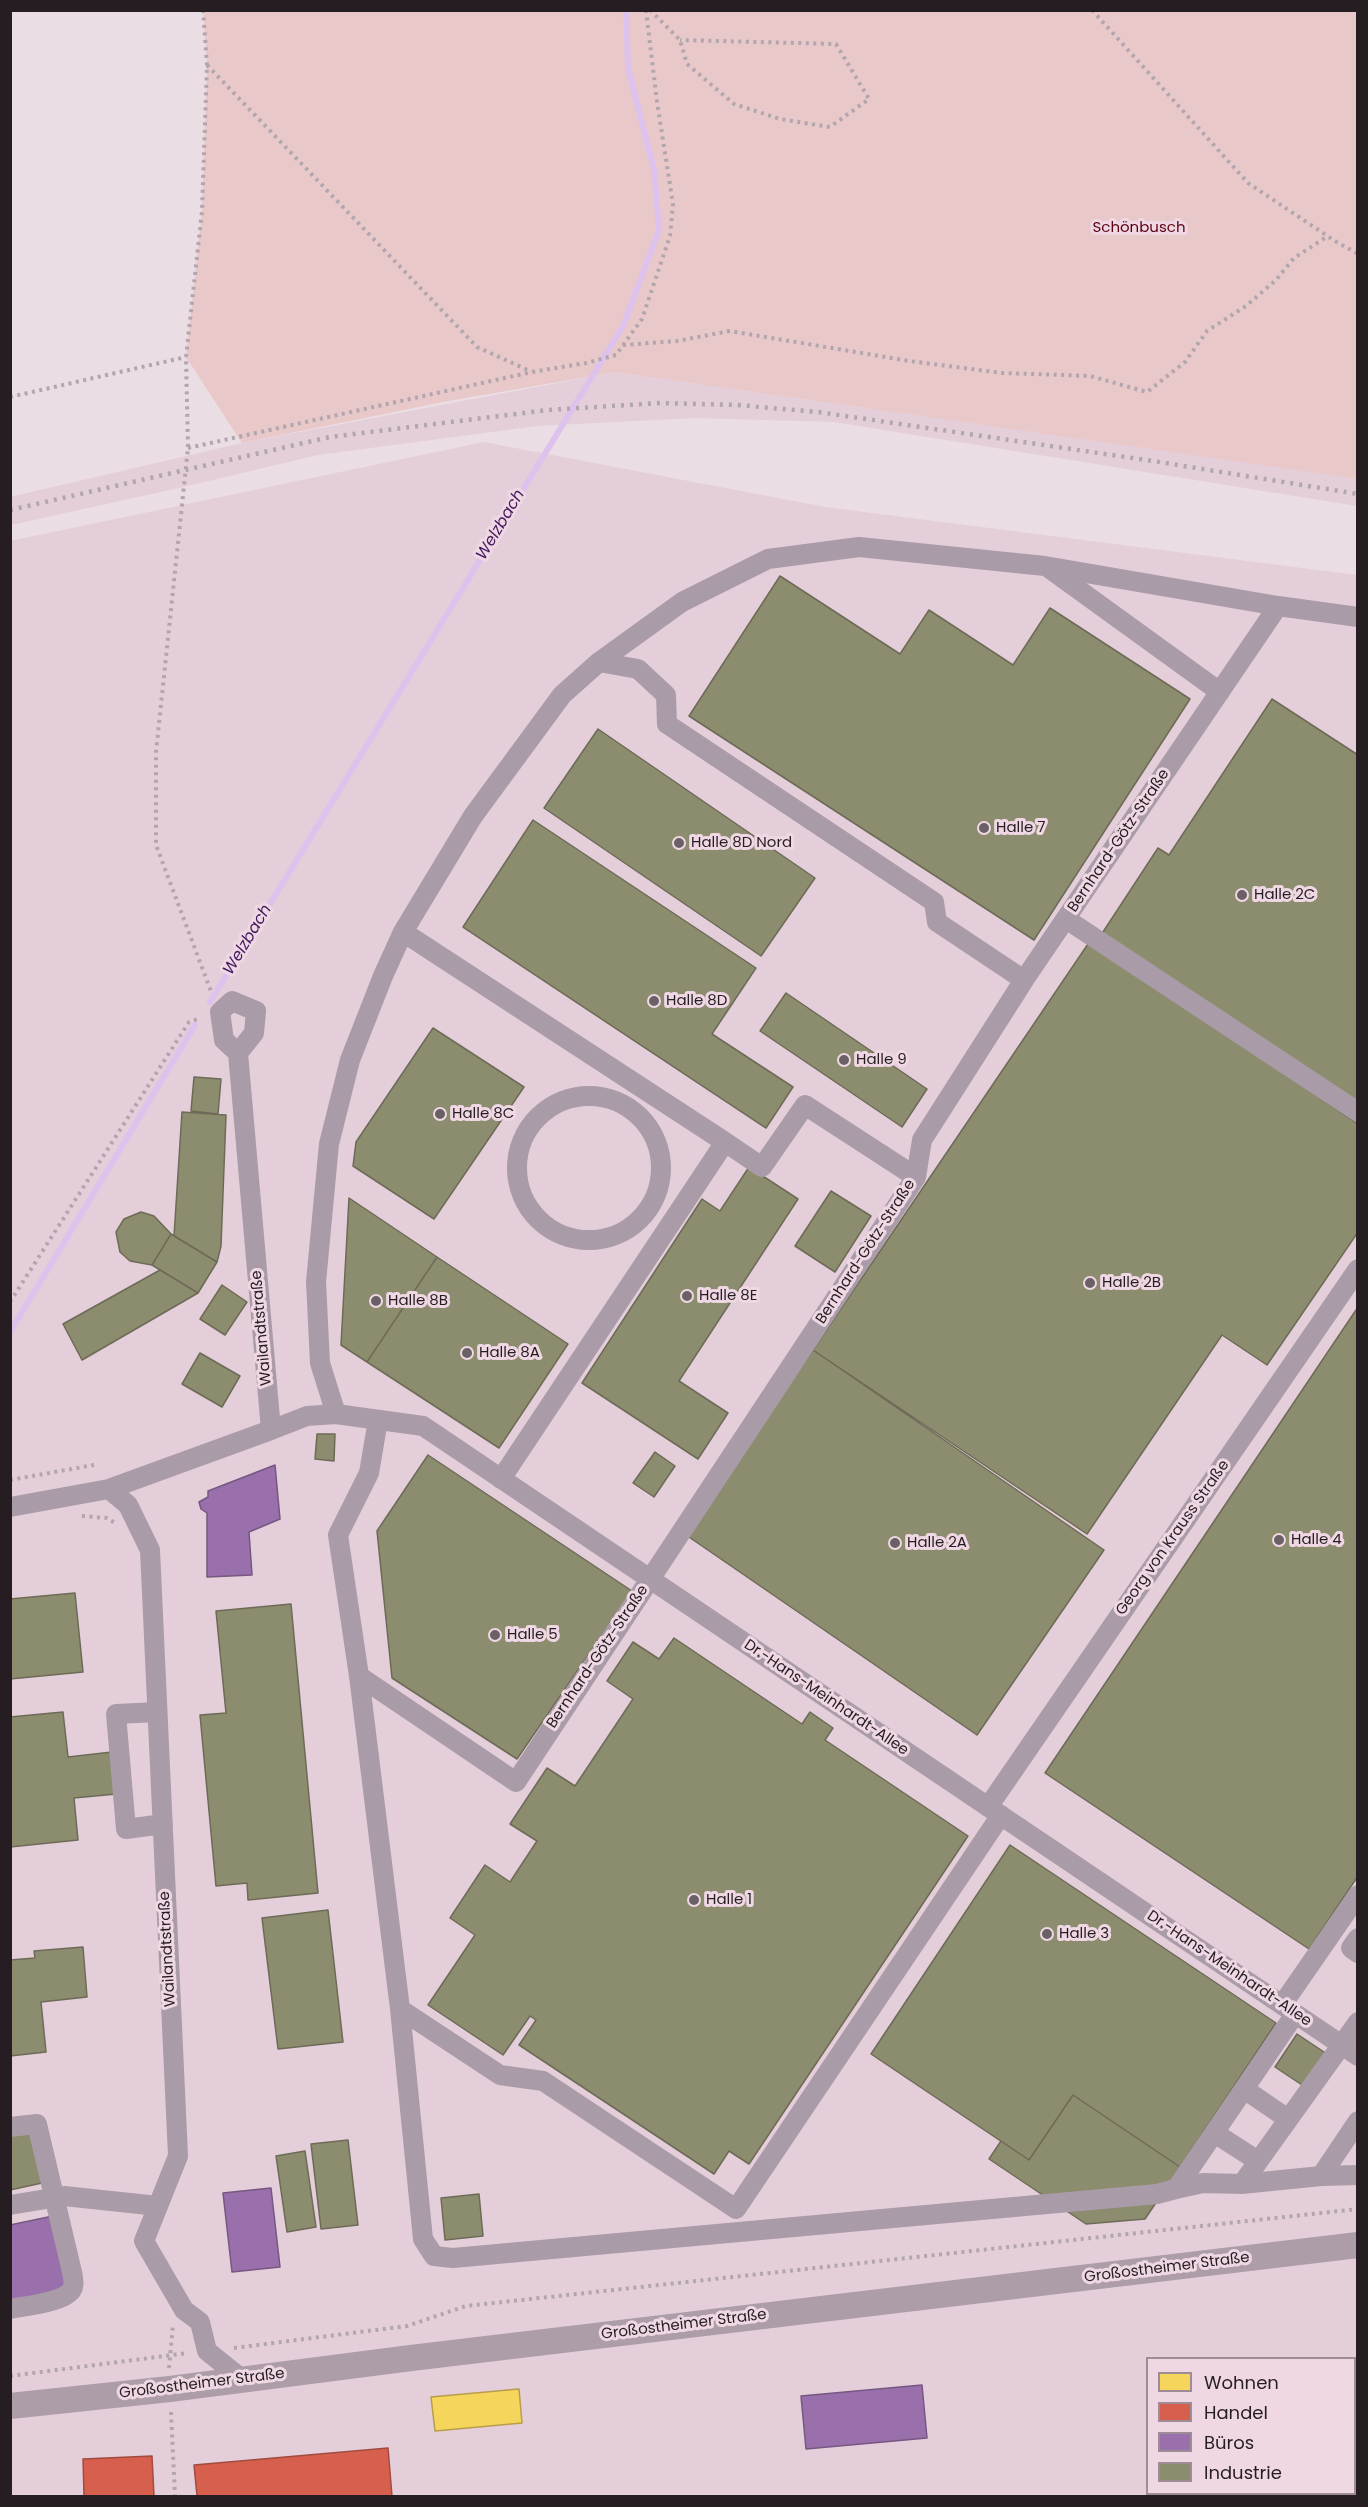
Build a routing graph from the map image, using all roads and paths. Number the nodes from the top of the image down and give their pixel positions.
1 (203, 10) edge
2 (648, 10) edge
3 (1092, 10) edge
4 (680, 40) junction
5 (207, 65) junction
6 (1328, 236) junction
7 (1358, 254) edge
8 (623, 345) junction
9 (186, 357) junction
10 (531, 372) junction
11 (10, 397) edge
12 (188, 448) junction
13 (1045, 566) junction
14 (1278, 606) junction
15 (1358, 617) edge
16 (599, 662) junction
17 (1220, 692) junction
18 (1066, 919) junction
19 (403, 932) junction
20 (204, 978) dead end
21 (1024, 980) junction
22 (220, 1012) junction
23 (238, 1053) junction
24 (627, 1105) joint
25 (1358, 1112) edge
26 (725, 1142) junction
27 (916, 1176) junction
28 (1358, 1269) edge
29 (10, 1302) edge
30 (336, 1414) junction
31 (378, 1420) junction
32 (271, 1430) junction
33 (93, 1465) dead end
34 (501, 1479) junction
35 (10, 1480) edge
36 (109, 1489) junction
37 (10, 1506) edge
38 (80, 1516) dead end
39 (120, 1526) dead end
40 (650, 1579) junction
41 (359, 1676) junction
42 (157, 1712) junction
43 (994, 1811) junction
44 (163, 1824) junction
45 (1358, 1895) edge
46 (1358, 1938) edge
47 (1358, 1953) edge
48 (400, 2008) junction
49 (1289, 2010) junction
50 (1358, 2022) edge
51 (1341, 2045) junction
52 (1358, 2056) edge
53 (1247, 2091) dead end
54 (1288, 2119) junction
55 (1358, 2121) edge
56 (10, 2127) edge
57 (1216, 2134) dead end
58 (1258, 2161) junction
59 (1358, 2175) edge
60 (1321, 2176) junction
61 (1242, 2184) junction
62 (1176, 2189) junction
63 (55, 2197) junction
64 (10, 2205) edge
65 (158, 2206) junction
66 (736, 2209) junction
67 (1358, 2209) edge
68 (724, 2232) junction
69 (1358, 2245) edge
70 (10, 2309) edge
71 (192, 2316) junction
72 (207, 2351) junction
73 (169, 2355) junction
74 (169, 2372) dead end
75 (10, 2376) edge
76 (242, 2379) junction
77 (10, 2406) edge
78 (171, 2406) dead end
79 (175, 2496) edge

1 - 5 path
2 - 4 path
2 - 8 path
3 - 6 path
4 - 4 path
5 - 9 path
5 - 10 path
6 - 7 path
6 - 8 path
8 - 10 path
9 - 11 path
9 - 12 path
10 - 12 path
12 - 20 path
13 - 14 street
13 - 16 street
13 - 17 street
14 - 15 street
14 - 17 street, Bernhard-Götz-Straße
16 - 19 street
16 - 21 street
17 - 18 street, Bernhard-Götz-Straße
18 - 21 street, Bernhard-Götz-Straße
18 - 25 street
19 - 26 street
19 - 30 street
21 - 27 street, Bernhard-Götz-Straße
22 - 23 street, Wailandtstraße
22 - 23 street
22 - 29 path
23 - 32 street, Wailandtstraße
24 - 24 street
26 - 27 street
26 - 34 street
27 - 40 street, Bernhard-Götz-Straße
28 - 43 street, Georg von Krauss Straße
30 - 31 street, Dr.-Hans-Meinhardt-Allee
30 - 32 street, Dr.-Hans-Meinhardt-Allee
31 - 34 street, Dr.-Hans-Meinhardt-Allee
31 - 41 street
32 - 36 street
33 - 35 path
34 - 40 street, Dr.-Hans-Meinhardt-Allee
36 - 37 street
36 - 42 street, Wailandtstraße
38 - 39 path
40 - 41 street, Bernhard-Götz-Straße
40 - 43 street, Dr.-Hans-Meinhardt-Allee
41 - 48 street
42 - 44 street, Wailandtstraße
42 - 44 street
43 - 49 street, Dr.-Hans-Meinhardt-Allee
43 - 66 street, Georg von Krauss Straße
44 - 65 street, Wailandtstraße
45 - 49 street
46 - 47 street
48 - 66 street
48 - 68 street
49 - 51 street, Dr.-Hans-Meinhardt-Allee
49 - 62 street
50 - 51 street
51 - 52 street, Dr.-Hans-Meinhardt-Allee
51 - 54 street
53 - 54 street
54 - 58 street
55 - 60 street
56 - 63 street
57 - 58 street
58 - 61 street
59 - 60 street
60 - 61 street
61 - 62 street
62 - 68 street
63 - 64 street
63 - 65 street
63 - 70 street
65 - 71 street, Wailandtstraße
66 - 68 street, Georg von Krauss Straße
67 - 72 path
69 - 76 main road, Großostheimer Straße
71 - 72 street, Wailandtstraße
71 - 73 path
72 - 73 path
72 - 76 street
73 - 74 path
73 - 75 path
76 - 77 main road, Großostheimer Straße
78 - 79 path

